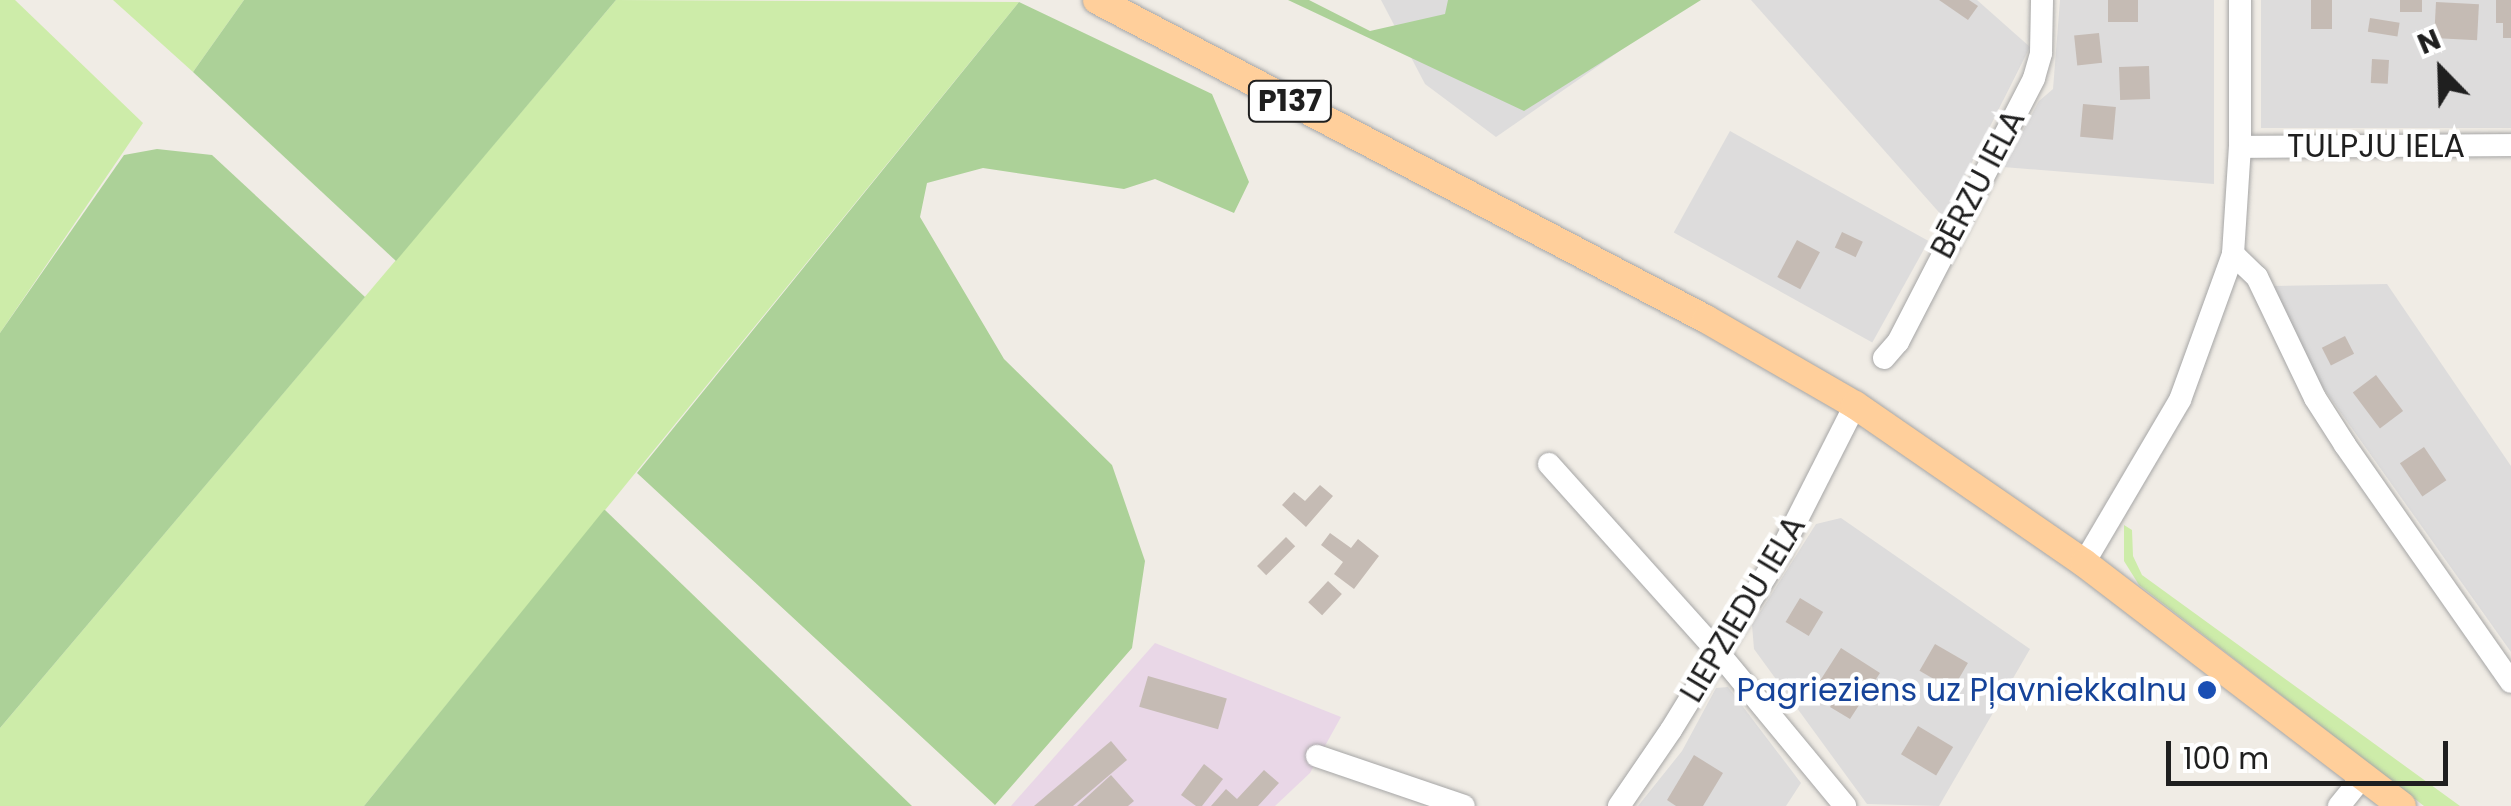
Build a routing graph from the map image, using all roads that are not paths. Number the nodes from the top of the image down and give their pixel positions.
1 (1097, 0) edge
2 (2042, 0) edge
3 (2240, 0) edge
4 (2511, 145) edge
5 (2240, 146) junction
6 (2233, 254) junction
7 (1884, 358) dead end
8 (1855, 406) junction
9 (1549, 464) dead end
10 (2084, 563) junction
11 (1717, 651) junction
12 (2511, 682) edge
13 (1318, 756) dead end
14 (2363, 776) junction
15 (1464, 806) edge
16 (1619, 806) edge
17 (1845, 806) edge
18 (2339, 806) edge
19 (2402, 806) edge

1 - 8 main road, P137
2 - 7 street, BĒRZU IELA
3 - 5 street
4 - 5 street, TULPJU IELA
5 - 6 street
6 - 10 street
6 - 12 street
8 - 10 main road, P137
8 - 11 street, LIEPZIEDU IELA
9 - 11 street
10 - 14 main road, P137
11 - 16 street, LIEPZIEDU IELA
11 - 17 street
13 - 15 street
14 - 18 street
14 - 19 main road, P137

